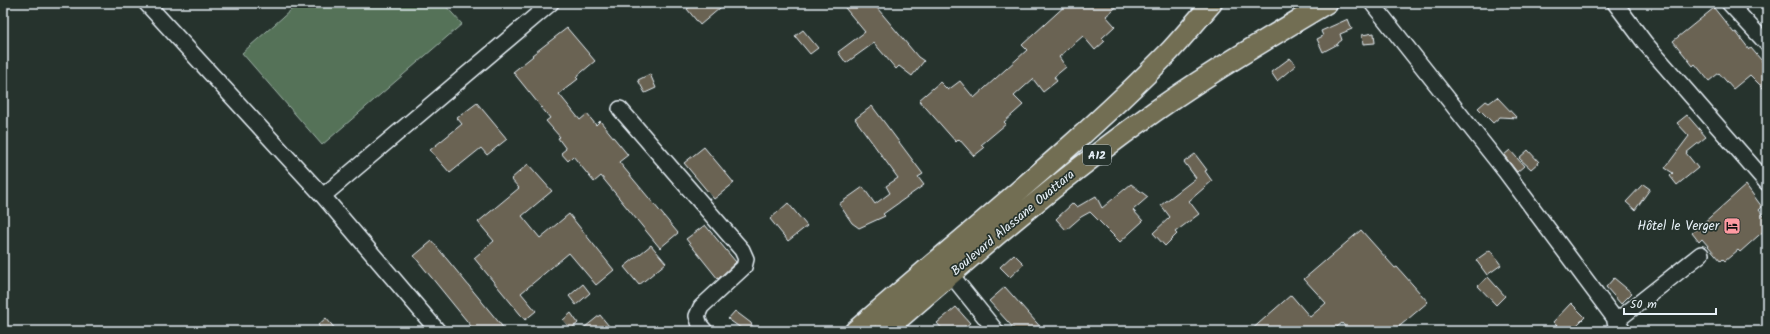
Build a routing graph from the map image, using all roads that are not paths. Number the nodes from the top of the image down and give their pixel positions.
1 (146, 3) edge
2 (551, 3) edge
3 (1212, 3) edge
4 (1327, 3) edge
5 (1372, 3) edge
6 (1615, 3) edge
7 (1729, 3) edge
8 (1767, 44) edge
9 (620, 109) dead end
10 (1767, 183) edge
11 (323, 196) junction
12 (1701, 254) dead end
13 (937, 259) junction
14 (951, 274) junction
15 (1620, 326) edge
16 (438, 331) edge
17 (705, 331) edge
18 (855, 331) edge
19 (885, 331) edge
20 (996, 331) edge

1 - 11 street
2 - 11 street
3 - 13 main road, Boulevard Alassane Ouattara / A12
4 - 14 main road, Boulevard Alassane Ouattara / A12
5 - 15 street
6 - 10 street
7 - 8 street
9 - 17 street
11 - 16 street
12 - 15 street
13 - 14 street
13 - 18 main road, Boulevard Alassane Ouattara / A12
14 - 19 main road, Boulevard Alassane Ouattara / A12
14 - 20 street

